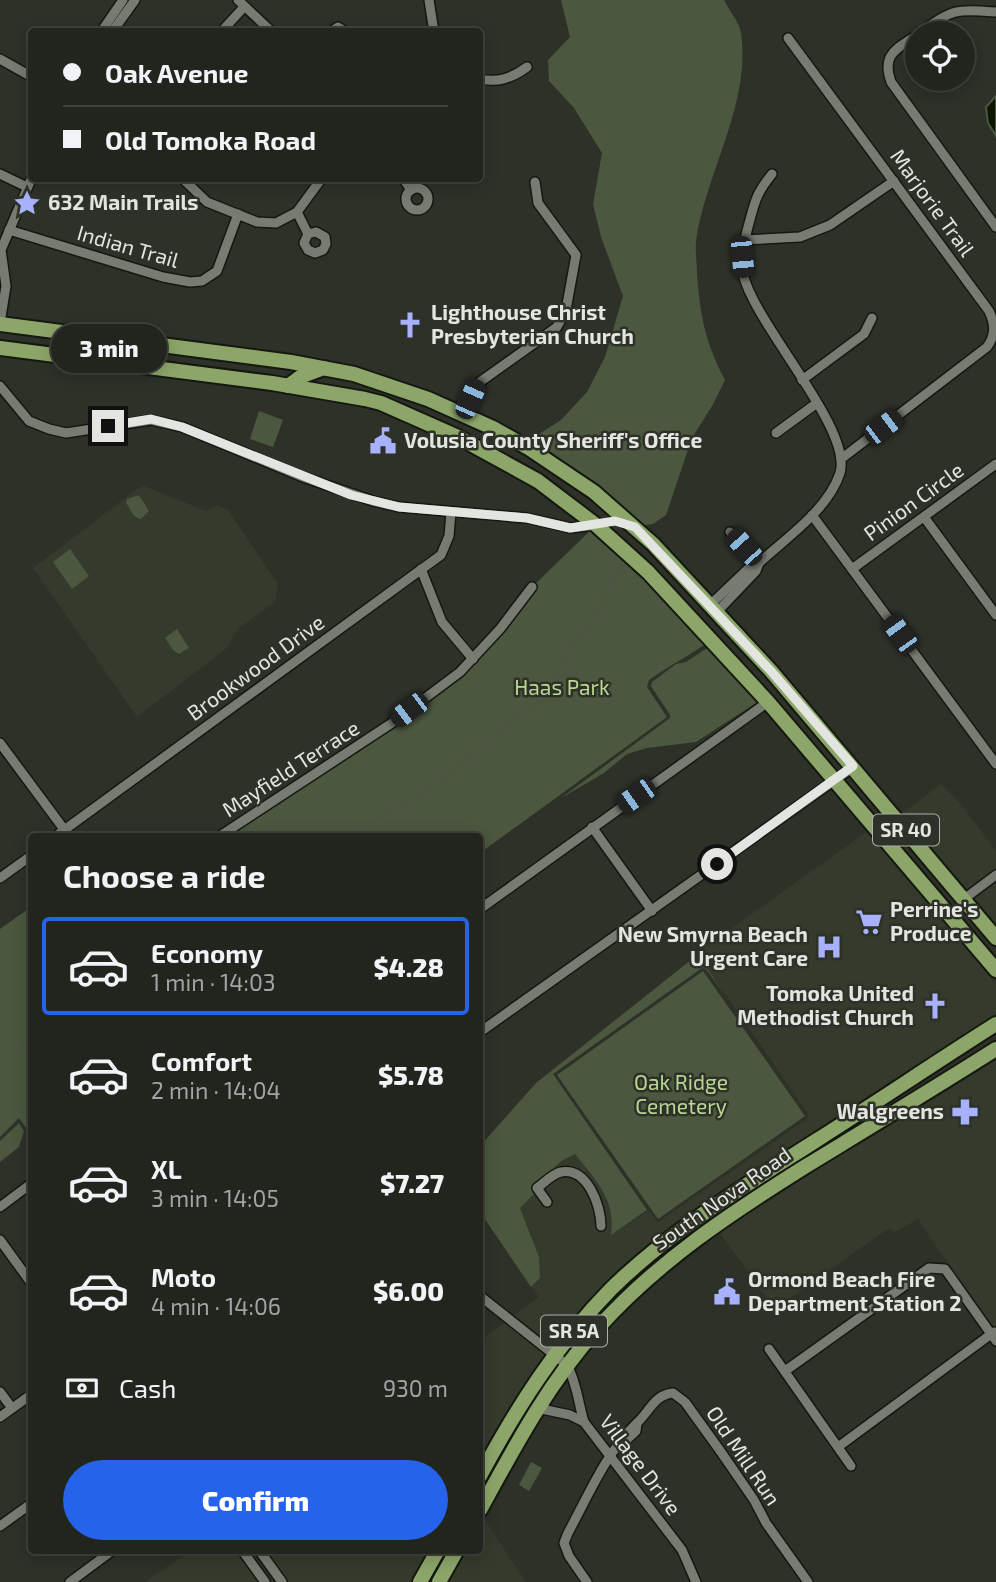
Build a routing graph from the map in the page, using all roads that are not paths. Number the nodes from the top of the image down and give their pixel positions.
1 (108, 0) edge
2 (135, 0) edge
3 (429, 0) edge
4 (241, 3) edge
5 (121, 7) edge
6 (996, 12) edge
7 (937, 21) edge
8 (104, 28) edge
9 (113, 28) edge
10 (225, 28) edge
11 (268, 28) edge
12 (433, 28) edge
13 (788, 38) dead end
14 (905, 44) edge
15 (0, 59) edge
16 (527, 67) dead end
17 (28, 75) edge
18 (483, 79) edge
19 (0, 174) edge
20 (772, 174) dead end
21 (894, 181) junction
22 (30, 182) edge
23 (187, 182) edge
24 (319, 182) edge
25 (406, 182) edge
26 (535, 182) dead end
27 (27, 187) junction
28 (411, 190) dead end
29 (297, 212) junction
30 (238, 214) junction
31 (996, 227) edge
32 (9, 230) junction
33 (308, 234) dead end
34 (745, 240) junction
35 (1, 264) edge
36 (872, 318) dead end
37 (0, 323) edge
38 (0, 348) edge
39 (291, 362) junction
40 (325, 368) junction
41 (802, 380) junction
42 (251, 381) junction
43 (288, 386) junction
44 (0, 389) edge
45 (381, 403) junction
46 (817, 403) junction
47 (463, 415) junction
48 (495, 429) junction
49 (776, 433) dead end
50 (458, 437) junction
51 (841, 459) junction
52 (996, 465) edge
53 (450, 512) junction
54 (812, 515) junction
55 (924, 517) junction
56 (596, 524) junction
57 (635, 527) junction
58 (730, 532) dead end
59 (759, 563) junction
60 (421, 569) junction
61 (852, 569) junction
62 (533, 587) dead end
63 (673, 600) junction
64 (713, 610) junction
65 (996, 615) edge
66 (473, 659) junction
67 (768, 702) junction
68 (805, 710) junction
69 (0, 743) edge
70 (996, 764) edge
71 (853, 766) junction
72 (834, 780) junction
73 (592, 827) junction
74 (62, 833) edge
75 (64, 833) edge
76 (225, 833) edge
77 (28, 858) edge
78 (996, 875) edge
79 (0, 878) edge
80 (964, 899) junction
81 (483, 907) edge
82 (652, 911) junction
83 (996, 938) edge
84 (996, 970) edge
85 (996, 1024) edge
86 (483, 1030) edge
87 (996, 1049) edge
88 (872, 1105) junction
89 (852, 1137) junction
90 (28, 1186) edge
91 (547, 1202) dead end
92 (0, 1207) edge
93 (701, 1214) junction
94 (601, 1226) dead end
95 (710, 1228) junction
96 (0, 1240) edge
97 (28, 1278) edge
98 (483, 1298) edge
99 (994, 1335) edge
100 (769, 1349) dead end
101 (555, 1356) junction
102 (567, 1366) junction
103 (785, 1371) junction
104 (0, 1392) edge
105 (28, 1397) edge
106 (12, 1408) junction
107 (537, 1408) junction
108 (0, 1417) edge
109 (584, 1422) junction
110 (838, 1447) junction
111 (613, 1453) junction
112 (851, 1466) dead end
113 (483, 1471) edge
114 (483, 1505) edge
115 (28, 1506) edge
116 (0, 1526) edge
117 (108, 1554) edge
118 (245, 1554) edge
119 (260, 1554) edge
120 (434, 1554) edge
121 (435, 1554) edge
122 (455, 1554) edge
123 (70, 1582) edge
124 (265, 1582) edge
125 (282, 1582) edge
126 (420, 1582) edge
127 (438, 1582) edge
128 (587, 1582) edge
129 (696, 1582) edge
130 (808, 1582) edge

1 - 5 street
2 - 5 street
3 - 12 street
4 - 10 street
4 - 11 street
5 - 8 street
5 - 9 street
6 - 7 street
13 - 21 street, Marjorie Trail
14 - 31 street
15 - 17 street
16 - 18 street
19 - 27 street
20 - 34 street
21 - 34 street
21 - 51 street, Marjorie Trail
22 - 27 street
23 - 30 street
24 - 29 street
25 - 28 street
26 - 47 street
27 - 32 street
29 - 30 street
29 - 33 street
30 - 32 street, Indian Trail
32 - 35 street
34 - 41 street
35 - 37 street
36 - 41 street
37 - 39 main road, SR 40
38 - 42 main road, SR 40
39 - 40 main road, SR 40
39 - 42 main road
40 - 43 main road
40 - 47 main road, SR 40
41 - 46 street
42 - 43 main road, SR 40
43 - 45 main road, SR 40
44 - 53 street
45 - 47 main road
45 - 50 main road, SR 40
46 - 49 street
46 - 51 street
47 - 48 main road, SR 40
48 - 50 main road
48 - 57 main road, SR 40
50 - 56 main road, SR 40
51 - 54 street
52 - 55 street, Pinion Circle
53 - 56 street
53 - 60 street, Brookwood Drive
54 - 59 street
54 - 61 street
55 - 61 street, Pinion Circle
55 - 65 street
56 - 57 main road
56 - 63 main road, SR 40
57 - 64 main road, SR 40
58 - 59 street
59 - 64 street
60 - 66 street
60 - 75 street, Brookwood Drive
61 - 70 street
62 - 66 street, Mayfield Terrace
63 - 64 main road
63 - 67 main road, SR 40
64 - 68 main road, SR 40
66 - 76 street, Mayfield Terrace
67 - 68 main road
67 - 72 main road, SR 40
67 - 73 street
68 - 71 main road, SR 40
69 - 74 street
71 - 72 street
71 - 80 main road, SR 40
72 - 82 street
72 - 84 main road, SR 40
73 - 81 street
73 - 82 street
77 - 79 street
78 - 80 street
80 - 83 main road, SR 40
82 - 86 street
85 - 88 main road, South Nova Road / SR 5A
87 - 89 main road, South Nova Road / SR 5A
88 - 89 main road
88 - 93 main road, South Nova Road / SR 5A
89 - 95 main road, South Nova Road / SR 5A
90 - 92 street
91 - 94 street
93 - 95 street
93 - 101 main road, South Nova Road / SR 5A
95 - 102 main road, South Nova Road / SR 5A
96 - 97 street
98 - 101 street
99 - 103 street
99 - 110 street
100 - 103 street
101 - 102 street
101 - 113 main road, South Nova Road / SR 5A
102 - 107 main road, South Nova Road / SR 5A
102 - 109 street, Village Drive
103 - 110 street
104 - 106 street
105 - 106 street
106 - 108 street
107 - 109 street
107 - 114 main road, South Nova Road / SR 5A
109 - 111 street, Village Drive
110 - 112 street
111 - 128 street, Old Mill Run
111 - 129 street, Village Drive
111 - 130 street, Old Mill Run
115 - 116 street
117 - 123 street
118 - 124 street
119 - 125 street
120 - 126 main road
121 - 127 main road
122 - 127 main road

